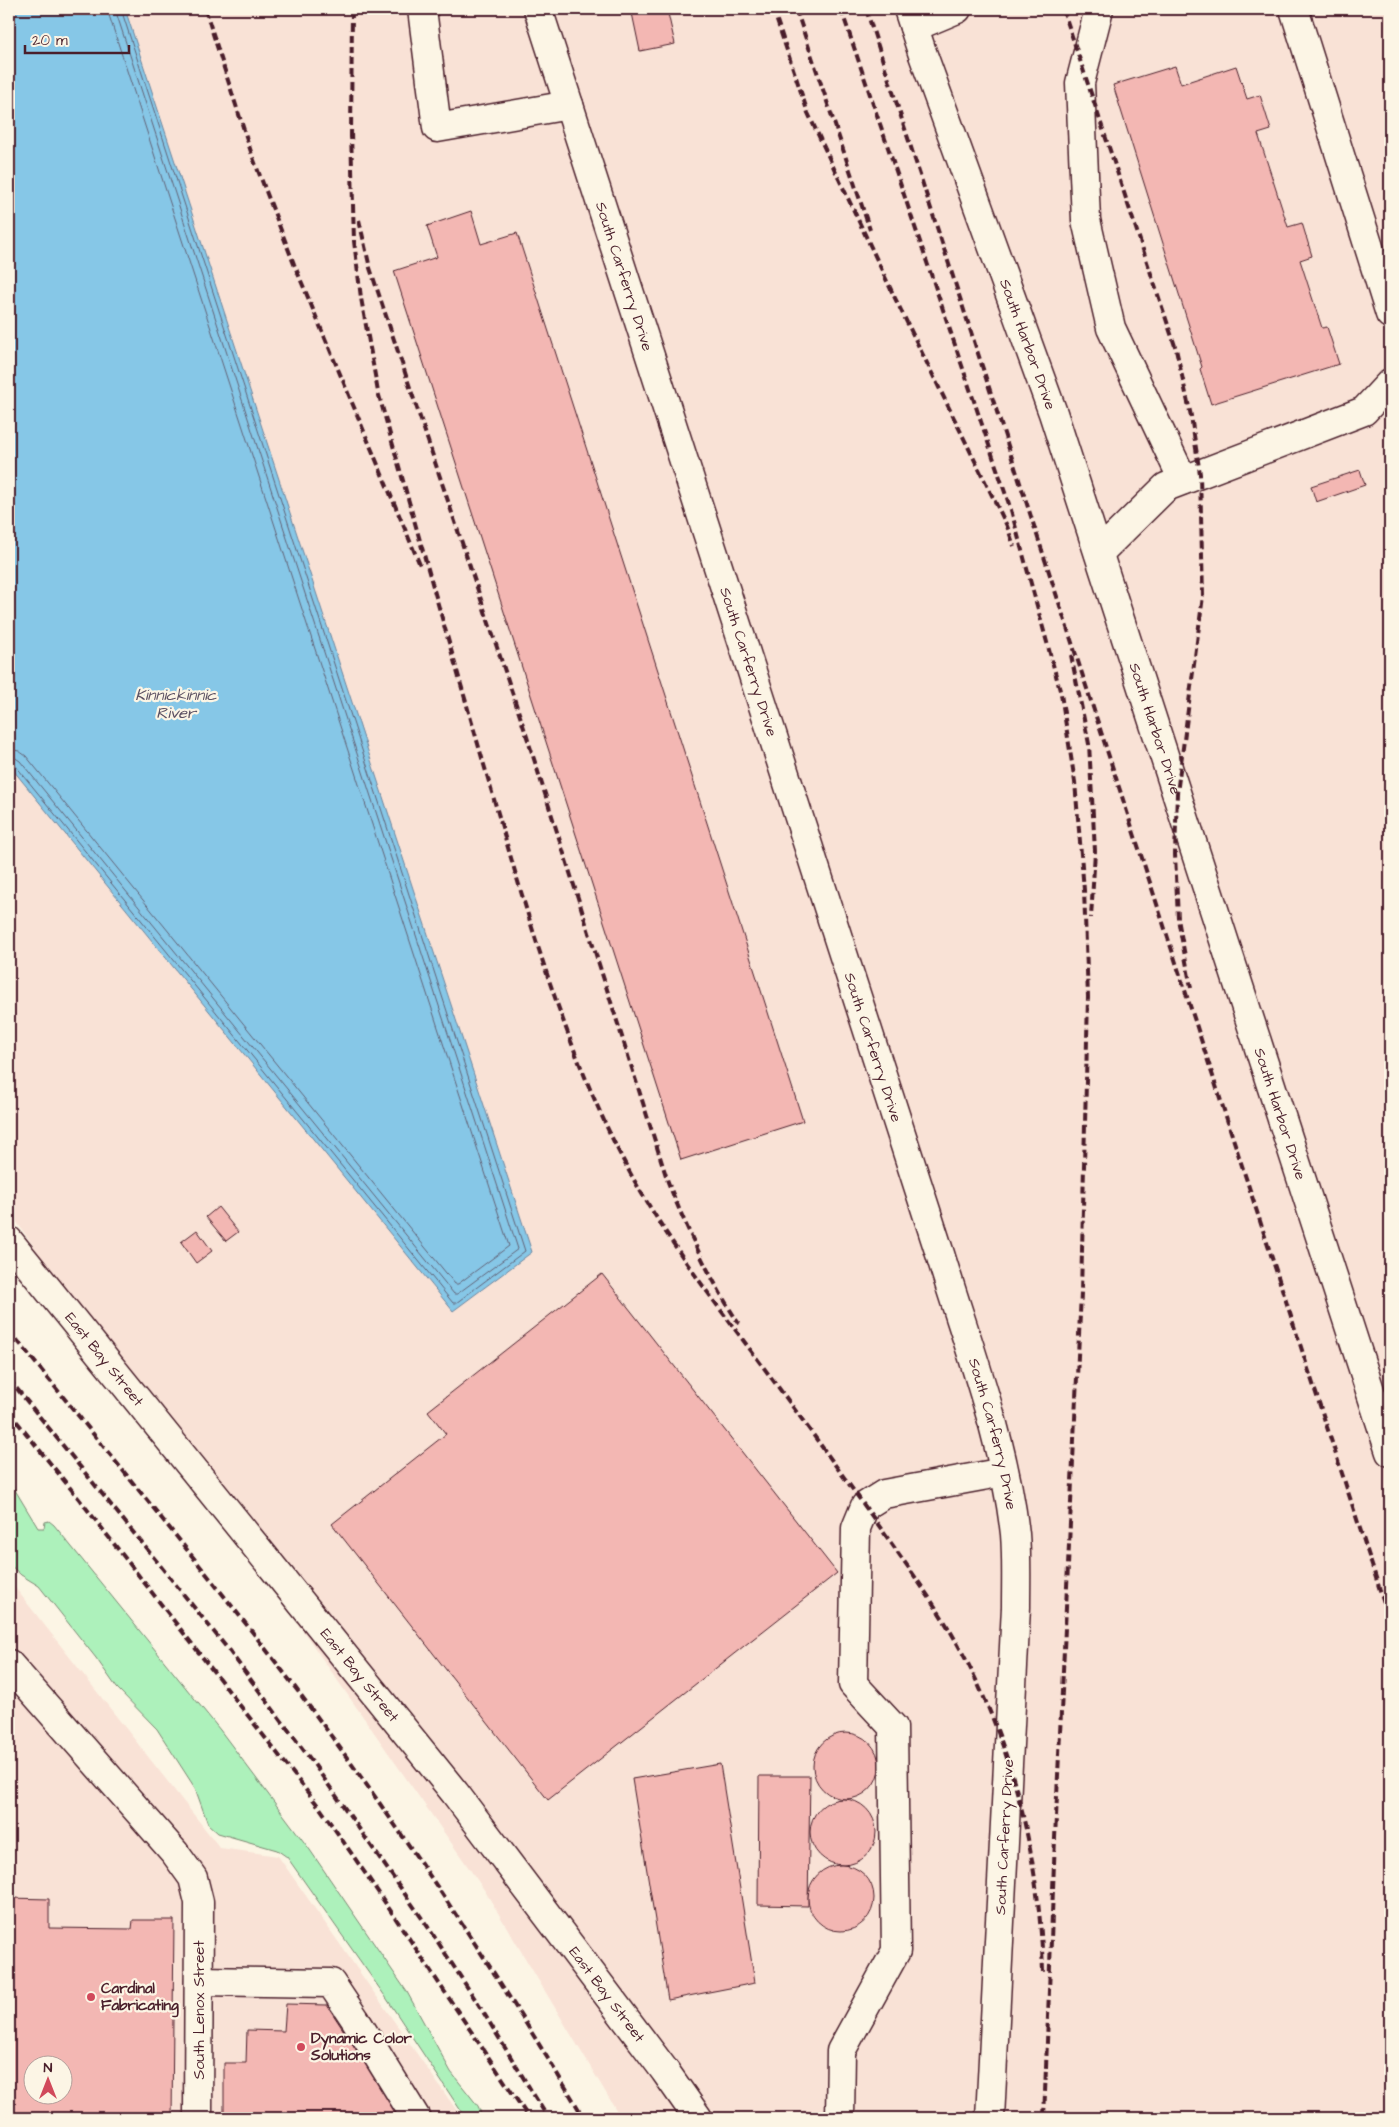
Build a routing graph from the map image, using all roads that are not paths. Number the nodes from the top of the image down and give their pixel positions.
1 (422, 9) edge
2 (538, 9) edge
3 (957, 9) edge
4 (1099, 9) edge
5 (1294, 9) edge
6 (911, 18) edge
7 (569, 105) junction
8 (1390, 314) edge
9 (1390, 383) edge
10 (1183, 480) junction
11 (1099, 553) junction
12 (9, 1241) edge
13 (1390, 1452) edge
14 (1004, 1472) junction
15 (9, 1664) edge
16 (199, 1981) junction
17 (198, 2118) edge
18 (416, 2118) edge
19 (698, 2118) edge
20 (840, 2118) edge
21 (990, 2118) edge

1 - 7 street
2 - 7 street, South Carferry Drive
3 - 6 street
4 - 10 street
5 - 8 street
6 - 11 street, South Harbor Drive
7 - 14 street, South Carferry Drive
9 - 10 street
10 - 11 street
11 - 13 street, South Harbor Drive
12 - 19 street, East Bay Street
14 - 20 street
14 - 21 street, South Carferry Drive
15 - 16 street, South Lenox Street
16 - 17 street, South Lenox Street
16 - 18 street

